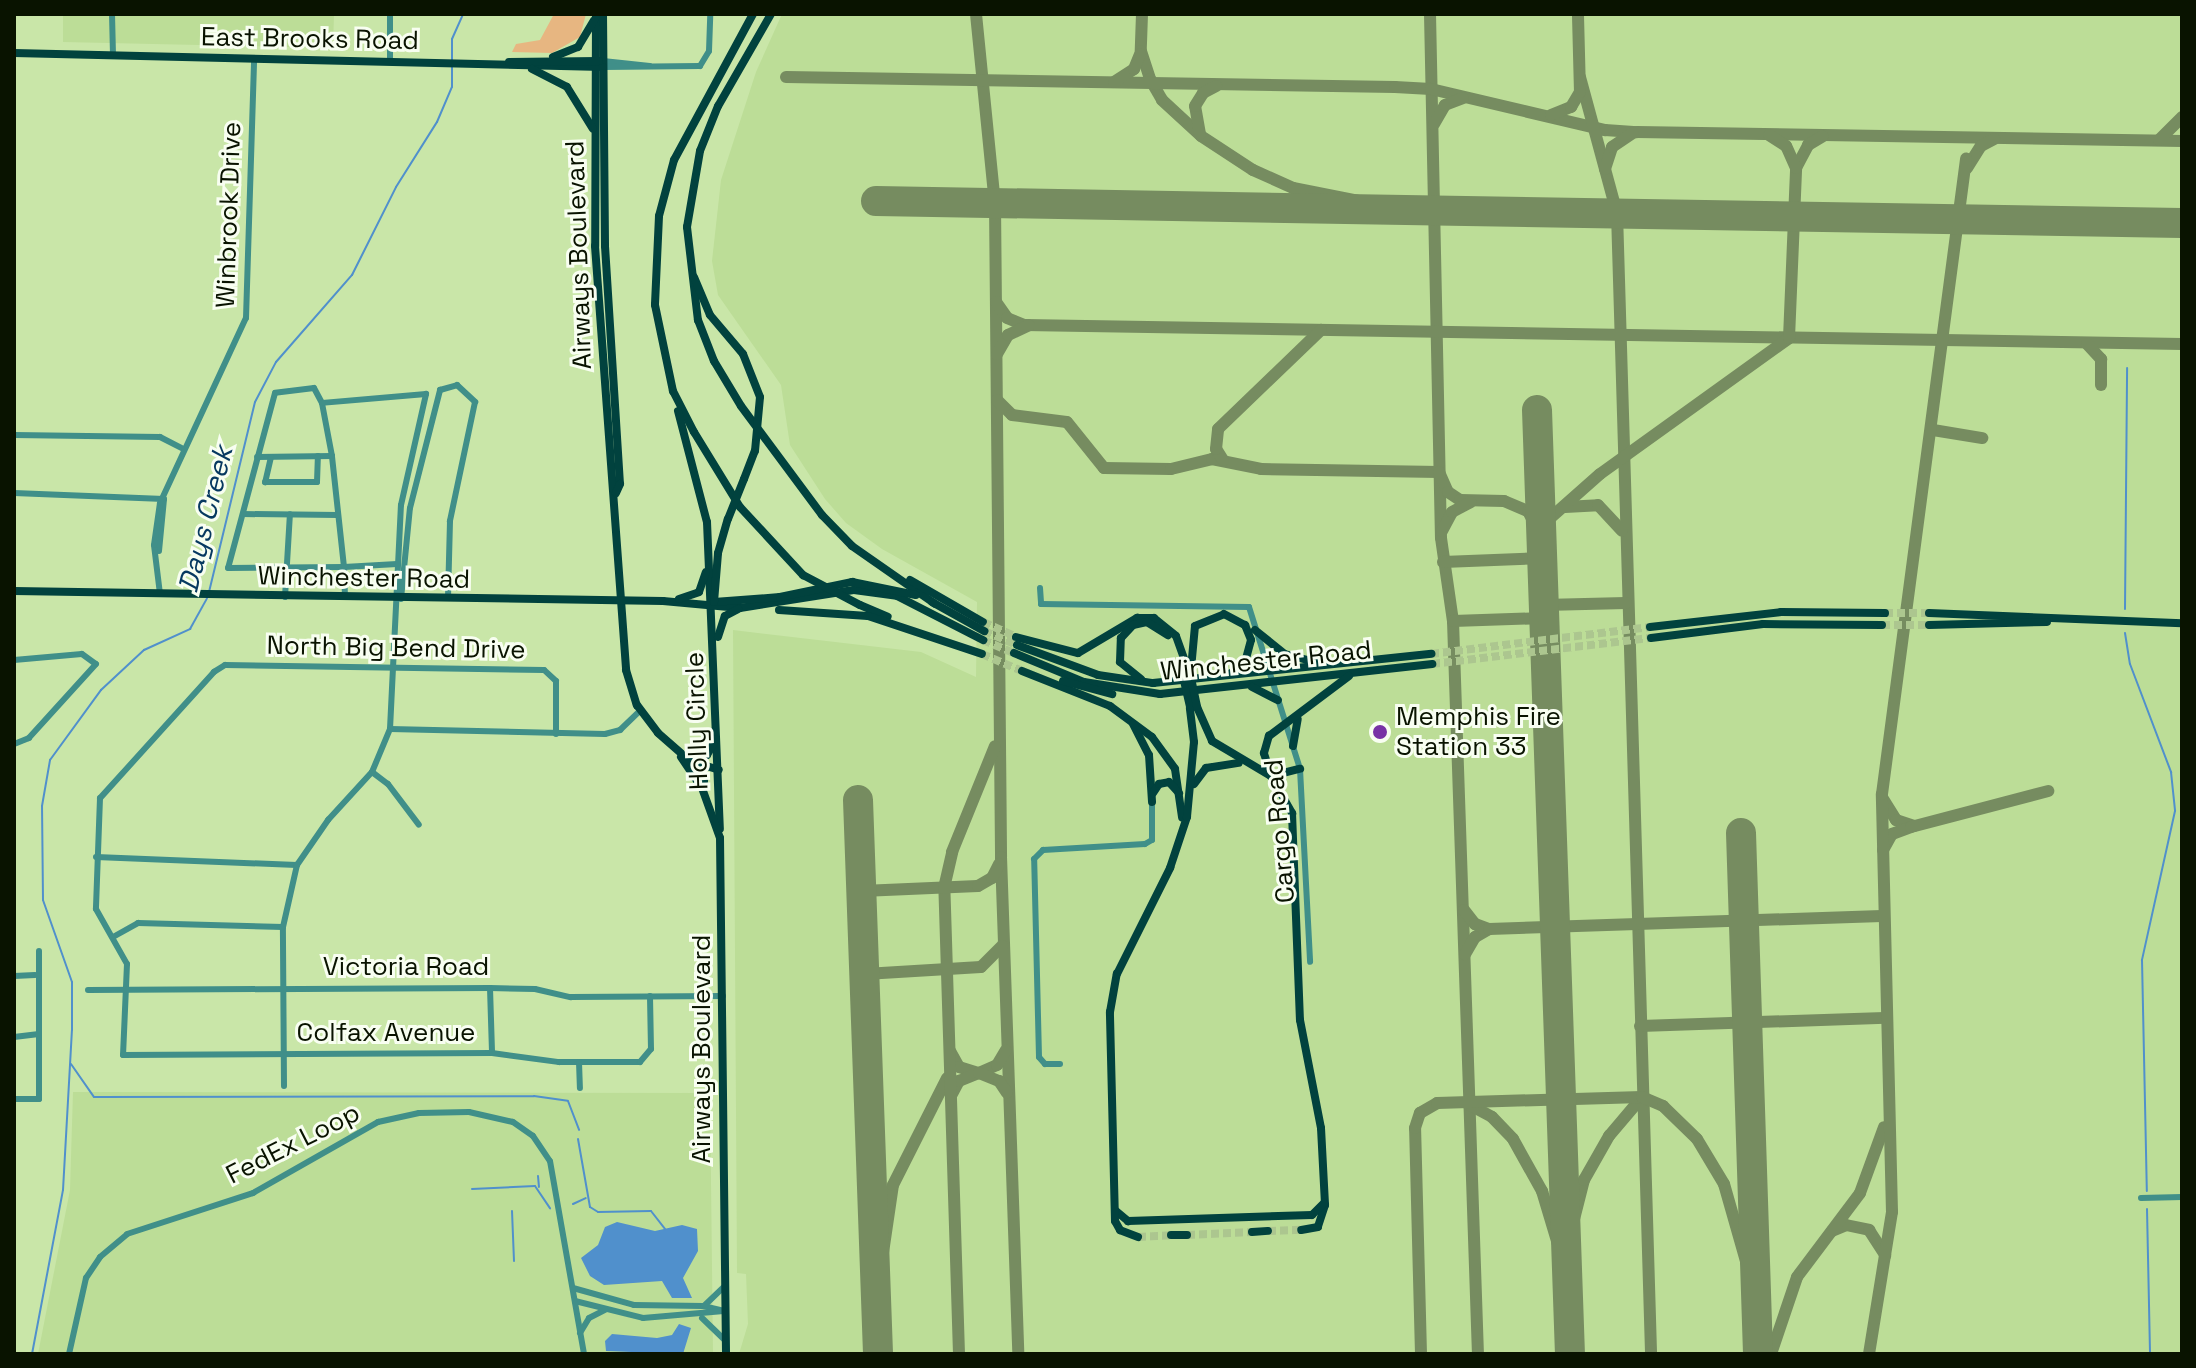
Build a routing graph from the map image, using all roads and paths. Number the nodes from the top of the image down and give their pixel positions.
1 (112, 14) edge
2 (390, 14) edge
3 (710, 14) edge
4 (753, 14) edge
5 (771, 14) edge
6 (598, 15) edge
7 (14, 53) edge
8 (113, 55) junction
9 (254, 58) junction
10 (547, 59) junction
11 (390, 60) junction
12 (508, 62) junction
13 (600, 64) junction
14 (520, 66) junction
15 (595, 134) junction
16 (689, 265) junction
17 (673, 391) junction
18 (322, 403) junction
19 (14, 435) edge
20 (182, 448) junction
21 (318, 456) junction
22 (332, 456) junction
23 (257, 457) junction
24 (271, 457) junction
25 (14, 493) edge
26 (616, 493) junction
27 (164, 499) junction
28 (243, 514) junction
29 (290, 514) junction
30 (338, 515) junction
31 (709, 543) junction
32 (867, 557) junction
33 (397, 564) junction
34 (344, 567) junction
35 (287, 568) junction
36 (1040, 588) dead end
37 (14, 591) edge
38 (160, 594) junction
39 (285, 597) junction
40 (345, 597) junction
41 (398, 599) junction
42 (448, 599) junction
43 (622, 601) junction
44 (672, 601) junction
45 (713, 603) junction
46 (935, 604) junction
47 (740, 608) junction
48 (758, 608) junction
49 (1885, 613) tunnel mouth
50 (1929, 613) tunnel mouth
51 (2052, 621) junction
52 (2182, 623) edge
53 (1882, 625) tunnel mouth
54 (1929, 625) tunnel mouth
55 (1650, 627) tunnel mouth
56 (1255, 630) junction
57 (983, 631) junction
58 (926, 632) junction
59 (1651, 638) tunnel mouth
60 (1016, 645) junction
61 (715, 650) junction
62 (982, 654) tunnel mouth
63 (14, 660) edge
64 (1342, 665) junction
65 (395, 667) junction
66 (1357, 672) junction
67 (1271, 677) junction
68 (1191, 678) junction
69 (1214, 680) junction
70 (1153, 683) junction
71 (1243, 685) junction
72 (1160, 694) junction
73 (1278, 700) junction
74 (1194, 707) junction
75 (641, 710) junction
76 (1125, 715) junction
77 (1301, 715) junction
78 (1287, 725) junction
79 (390, 729) junction
80 (556, 734) junction
81 (718, 736) junction
82 (14, 744) edge
83 (1293, 746) junction
84 (679, 753) junction
85 (690, 761) junction
86 (1244, 763) junction
87 (1300, 769) junction
88 (719, 770) junction
89 (372, 772) junction
90 (1271, 776) junction
91 (702, 788) junction
92 (1191, 795) junction
93 (1152, 802) junction
94 (1182, 802) junction
95 (419, 825) dead end
96 (1181, 834) junction
97 (720, 838) junction
98 (96, 857) junction
99 (297, 865) junction
100 (283, 927) junction
101 (113, 937) junction
102 (39, 951) dead end
103 (1310, 962) dead end
104 (35, 975) junction
105 (14, 976) edge
106 (287, 987) junction
107 (490, 988) junction
108 (88, 990) dead end
109 (126, 990) junction
110 (650, 996) junction
111 (723, 996) junction
112 (37, 1034) junction
113 (14, 1037) edge
114 (285, 1052) junction
115 (492, 1053) junction
116 (579, 1062) junction
117 (1060, 1064) dead end
118 (284, 1086) dead end
119 (580, 1088) dead end
120 (14, 1099) edge
121 (2182, 1197) edge
122 (2141, 1198) dead end
123 (1325, 1201) junction
124 (1114, 1206) junction
125 (1301, 1230) tunnel mouth
126 (1268, 1231) tunnel mouth
127 (1252, 1232) tunnel mouth
128 (1171, 1235) tunnel mouth
129 (1187, 1235) tunnel mouth
130 (1138, 1237) dead end
131 (725, 1286) junction
132 (573, 1288) junction
133 (575, 1301) junction
134 (654, 1306) junction
135 (703, 1306) junction
136 (605, 1310) junction
137 (725, 1311) junction
138 (698, 1317) junction
139 (654, 1318) junction
140 (580, 1333) junction
141 (725, 1340) junction
142 (69, 1354) edge
143 (584, 1354) edge
144 (726, 1354) edge

1 - 8 street
2 - 11 street
3 - 13 street, East Brooks Road
4 - 17 main road
5 - 16 main road
6 - 10 main road
6 - 13 main road, Airways Boulevard
7 - 8 main road, East Brooks Road
8 - 9 main road, East Brooks Road
9 - 11 main road, East Brooks Road
9 - 20 street, Winbrook Drive
10 - 12 main road, East Brooks Road
10 - 13 main road, East Brooks Road
11 - 12 main road, East Brooks Road
12 - 14 main road, East Brooks Road
13 - 14 main road, East Brooks Road
13 - 15 main road, Airways Boulevard
13 - 26 main road, Airways Boulevard
14 - 15 main road
15 - 26 main road, Airways Boulevard
16 - 32 main road
16 - 45 main road, bridge
17 - 31 main road
17 - 58 main road, bridge
18 - 22 street
18 - 23 street
18 - 33 street
19 - 20 street
20 - 27 street, Winbrook Drive
21 - 22 street
21 - 24 street
21 - 24 street
22 - 30 street
23 - 24 street
23 - 28 street
25 - 27 street
26 - 43 main road, Airways Boulevard
27 - 38 street, Winbrook Drive
28 - 29 street
28 - 35 street
29 - 30 street
29 - 35 street
30 - 34 street
31 - 44 main road
31 - 45 main road
32 - 46 main road
32 - 57 main road
33 - 34 street
33 - 41 street
34 - 35 street
34 - 40 street
35 - 39 street
36 - 56 street, Cargo Road
37 - 38 main road, Winchester Road
38 - 39 main road, Winchester Road
39 - 40 main road, Winchester Road
40 - 41 main road, Winchester Road
41 - 42 main road, Winchester Road
41 - 42 street
41 - 65 street
42 - 43 main road, Winchester Road
43 - 44 main road, Winchester Road
43 - 75 main road, Airways Boulevard
44 - 45 main road, Winchester Road
45 - 46 main road, Winchester Road
45 - 47 main road, Winchester Road
45 - 61 main road, Holly Circle
46 - 57 main road, Winchester Road
47 - 48 main road, Winchester Road
47 - 61 main road
48 - 57 main road, Winchester Road
48 - 58 main road
49 - 55 main road
50 - 51 main road
51 - 52 main road
51 - 54 main road
53 - 59 main road
56 - 64 main road
56 - 67 street, Cargo Road
58 - 62 main road
60 - 68 main road
60 - 70 main road, Winchester Road
60 - 72 main road, Winchester Road
61 - 81 main road, Holly Circle
63 - 82 street
64 - 66 main road, Winchester Road
64 - 67 main road, Winchester Road
65 - 79 street
65 - 80 street, North Big Bend Drive
65 - 98 street, North Big Bend Drive
66 - 67 main road, Winchester Road
66 - 77 main road
67 - 69 main road, Winchester Road
67 - 71 main road, Winchester Road
67 - 73 street, Cargo Road
68 - 69 main road
68 - 74 main road, bridge
69 - 70 main road, Winchester Road
70 - 74 main road, bridge
71 - 72 main road, Winchester Road
71 - 73 main road
72 - 76 main road
73 - 78 street, Cargo Road
74 - 86 main road
74 - 92 main road
75 - 80 street
75 - 84 main road, Airways Boulevard
76 - 93 main road
76 - 94 main road
77 - 78 main road
77 - 83 main road
78 - 83 street, Cargo Road
78 - 90 main road
79 - 80 street
79 - 89 street
81 - 84 main road
81 - 88 main road, Holly Circle
83 - 87 street, Cargo Road
84 - 85 main road, Airways Boulevard
84 - 91 main road, Airways Boulevard
85 - 88 main road, Airways Boulevard
85 - 91 main road
86 - 90 main road
86 - 92 main road
87 - 90 main road
87 - 103 street, Cargo Road
88 - 97 main road, Holly Circle
89 - 95 street
89 - 99 street
90 - 123 main road
91 - 97 main road, Airways Boulevard
92 - 96 main road
93 - 94 main road
93 - 117 street
94 - 96 main road
96 - 124 main road
97 - 111 main road, Airways Boulevard
98 - 99 street
98 - 101 street
99 - 100 street
100 - 101 street
100 - 106 street
101 - 109 street
102 - 104 street
104 - 105 street
104 - 112 street
106 - 107 street, Victoria Road
106 - 109 street, Victoria Road
106 - 114 street
107 - 110 street, Victoria Road
107 - 115 street
108 - 109 street, Victoria Road
109 - 114 street, Colfax Avenue
110 - 111 street, Victoria Road
110 - 116 street, Colfax Avenue
111 - 131 main road, Airways Boulevard
112 - 113 street
112 - 120 street
114 - 115 street, Colfax Avenue
114 - 118 street
115 - 116 street, Colfax Avenue
116 - 119 street
121 - 122 street
123 - 124 main road
123 - 125 main road
124 - 130 main road
126 - 127 main road
128 - 129 main road
131 - 135 street
131 - 137 main road, Airways Boulevard
132 - 133 street, FedEx Loop
132 - 134 street
132 - 142 street, FedEx Loop
133 - 136 street
133 - 140 street, FedEx Loop
134 - 135 street
134 - 139 street
135 - 137 street
136 - 139 street
136 - 140 street
137 - 138 street
137 - 141 main road, Airways Boulevard
138 - 139 street
138 - 141 street
140 - 143 street, FedEx Loop
141 - 144 main road, Airways Boulevard

